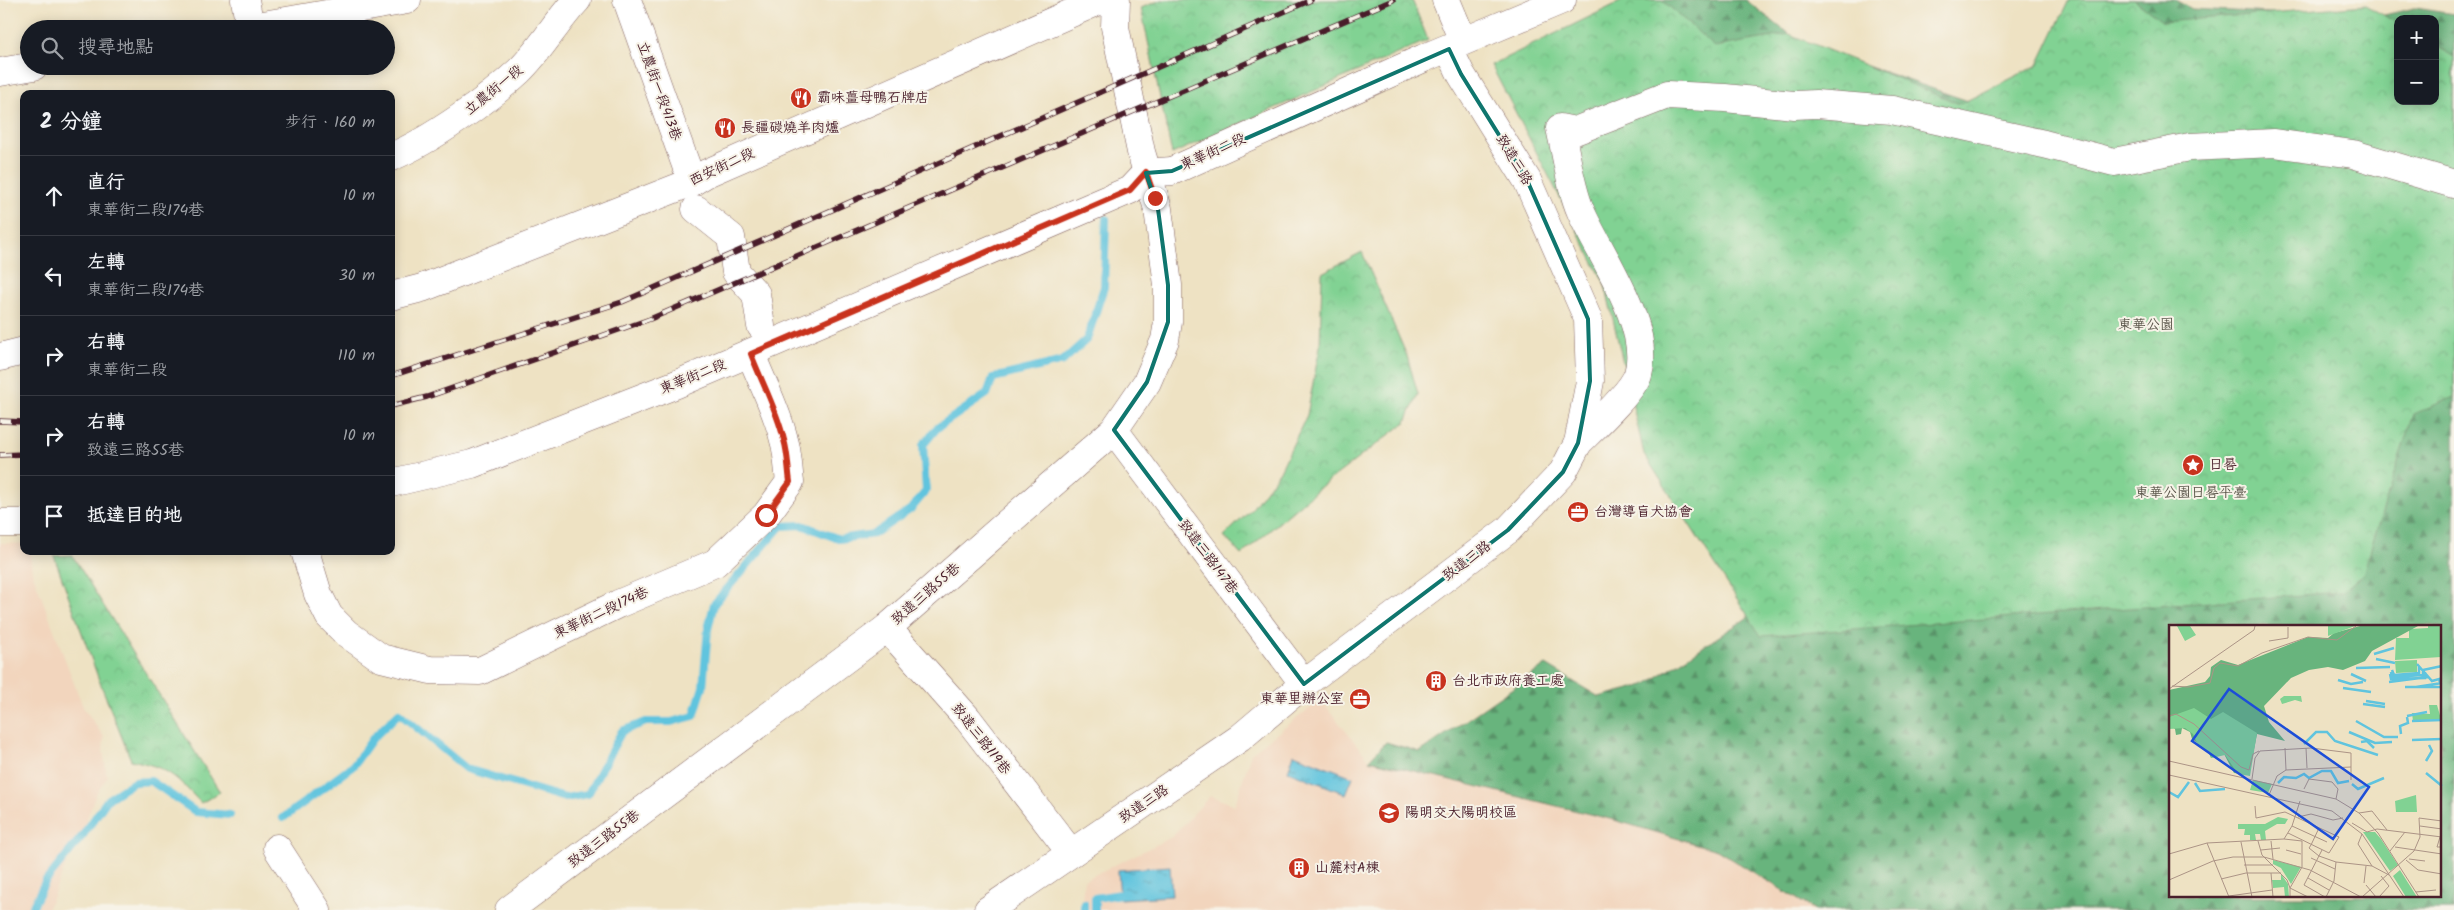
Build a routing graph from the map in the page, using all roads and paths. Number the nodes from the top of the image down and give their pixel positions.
1 (245, 0) edge
2 (407, 0) edge
3 (578, 0) edge
4 (627, 0) edge
5 (1102, 0) edge
6 (1116, 0) edge
7 (1446, 0) edge
8 (1562, 0) edge
9 (245, 20) edge
10 (291, 20) edge
11 (1456, 45) junction
12 (20, 68) edge
13 (0, 72) edge
14 (395, 155) edge
15 (1146, 172) junction
16 (692, 182) junction
17 (2454, 184) edge
18 (696, 209) dead end
19 (395, 295) edge
20 (761, 326) dead end
21 (0, 340) edge
22 (20, 342) edge
23 (20, 353) edge
24 (751, 354) junction
25 (0, 357) edge
26 (1114, 430) junction
27 (1578, 443) junction
28 (395, 482) edge
29 (0, 523) edge
30 (20, 523) edge
31 (306, 555) edge
32 (887, 628) junction
33 (1304, 684) junction
34 (277, 848) dead end
35 (1071, 853) junction
36 (317, 910) edge
37 (509, 910) edge
38 (988, 910) edge

1 - 9 street
2 - 10 street
3 - 14 street, 立農街一段
4 - 16 street, 立農街一段413巷
5 - 16 street, 西安街二段
6 - 15 street, 致遠三路55巷
7 - 11 street, 致遠三路
8 - 11 street, 東華街二段
11 - 15 street, 東華街二段
11 - 27 street, 致遠三路
12 - 13 street
15 - 24 street, 東華街二段
15 - 26 street, 致遠三路55巷
16 - 19 street, 西安街二段
17 - 27 street
18 - 20 street
21 - 22 street
23 - 25 street
24 - 28 street, 東華街二段
24 - 31 street, 東華街二段174巷
26 - 32 street, 致遠三路55巷
26 - 33 street, 致遠三路147巷
27 - 33 street, 致遠三路
29 - 30 street
32 - 35 street, 致遠三路119巷
32 - 37 street, 致遠三路55巷
33 - 35 street, 致遠三路
34 - 36 street
35 - 38 street, 致遠三路

